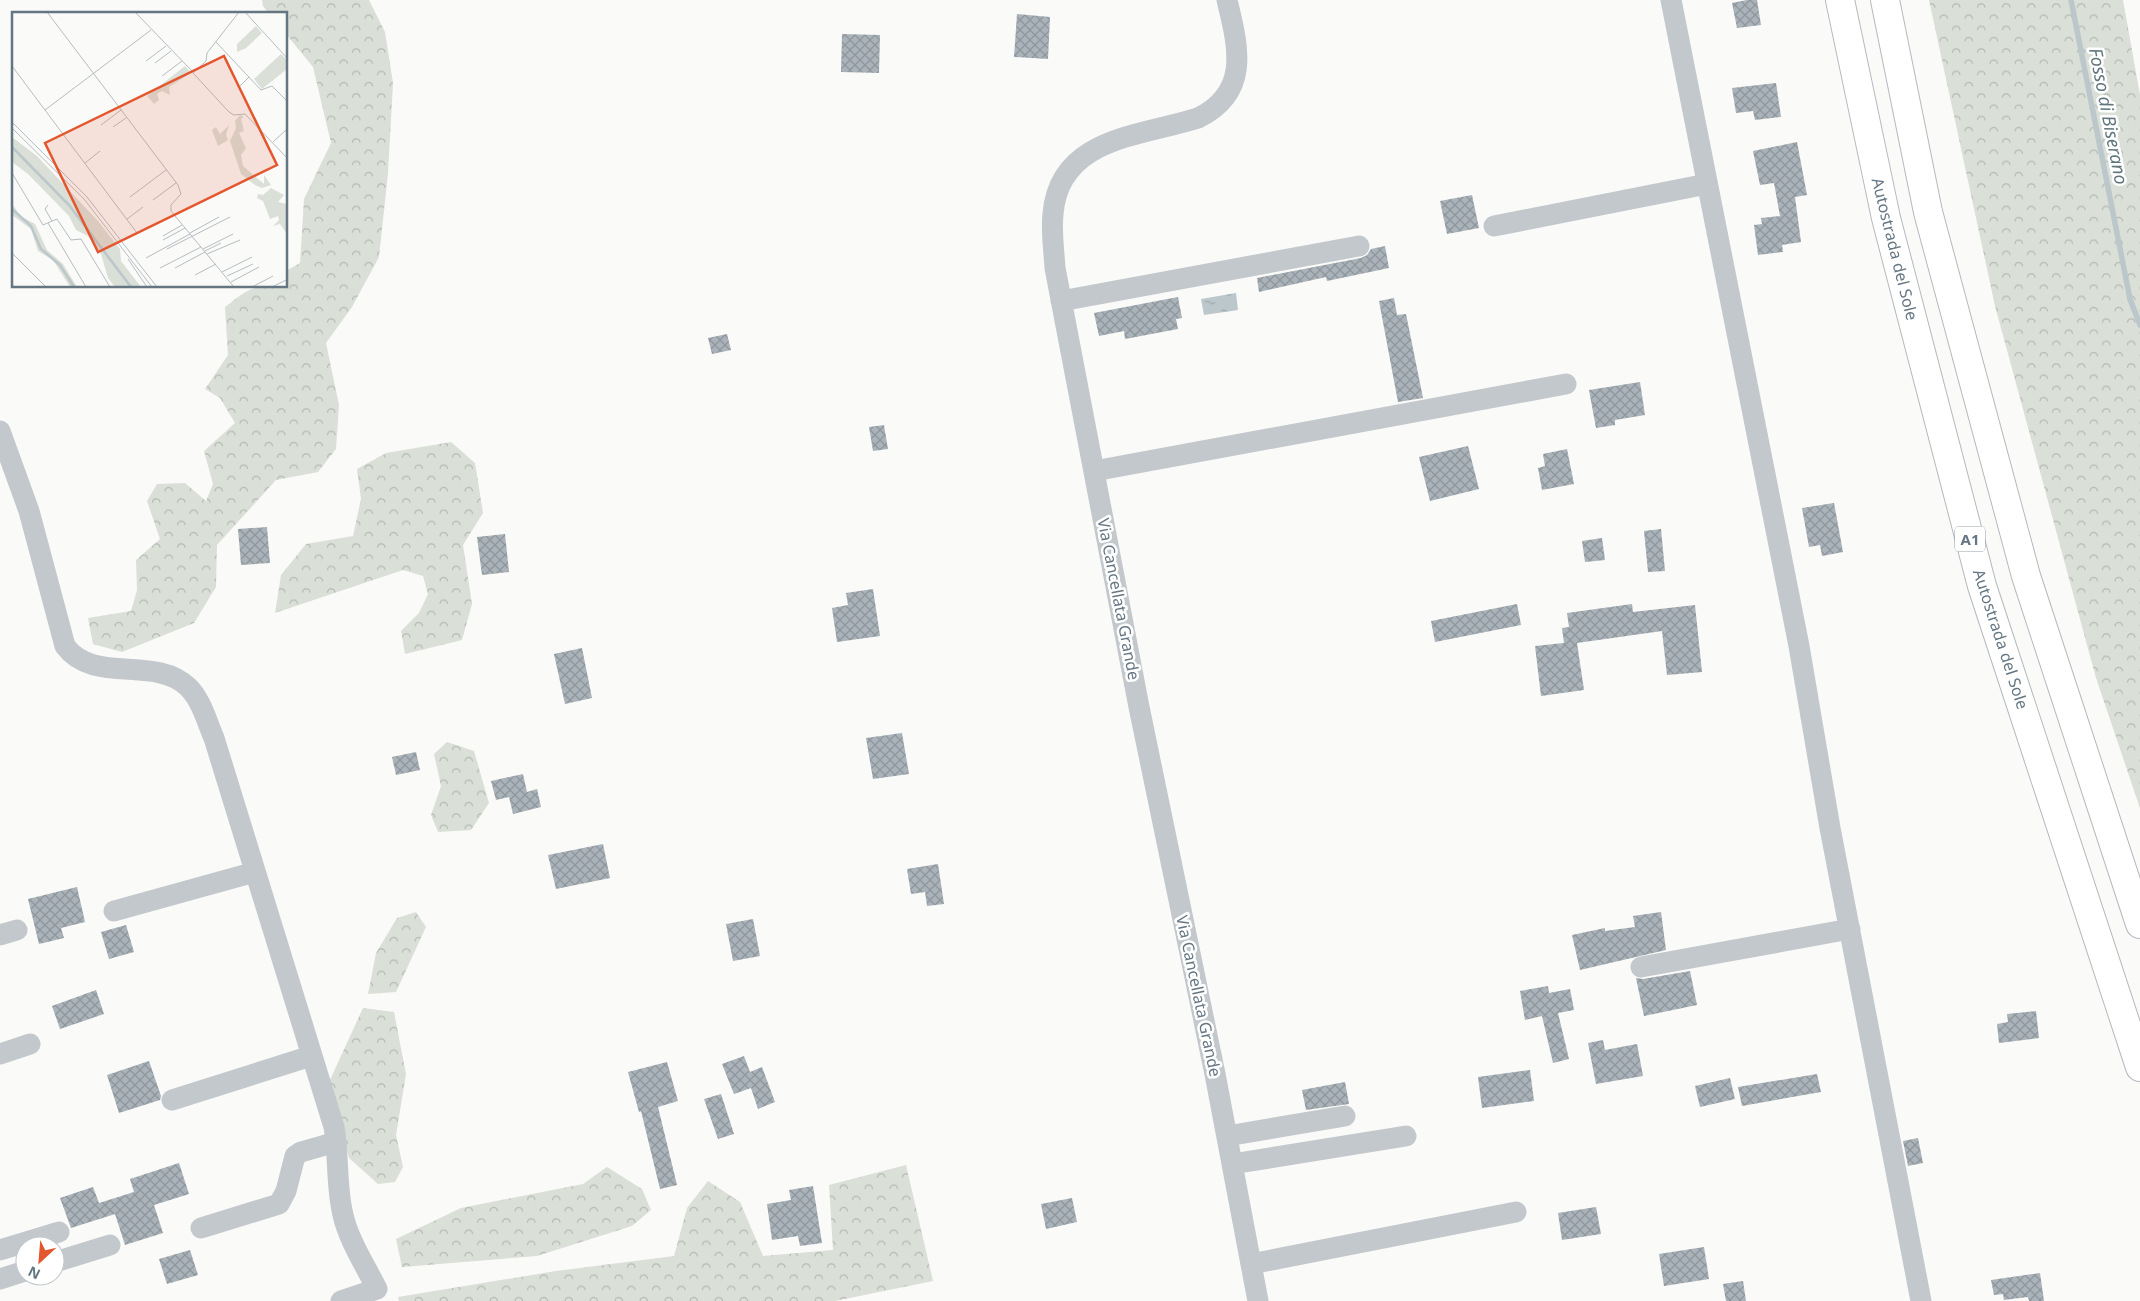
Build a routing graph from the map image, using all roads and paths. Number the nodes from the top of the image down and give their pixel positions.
1 (1227, 0) edge
2 (1671, 0) edge
3 (1840, 0) edge
4 (1885, 0) edge
5 (1707, 184) junction
6 (1494, 226) dead end
7 (1360, 246) dead end
8 (1061, 301) junction
9 (1566, 384) dead end
10 (0, 431) edge
11 (1094, 471) junction
12 (255, 872) junction
13 (114, 911) dead end
14 (2140, 924) edge
15 (1850, 929) junction
16 (1641, 967) dead end
17 (30, 1044) dead end
18 (0, 1054) edge
19 (311, 1056) junction
20 (2140, 1067) edge
21 (172, 1100) dead end
22 (1345, 1116) dead end
23 (1227, 1136) junction
24 (1406, 1136) dead end
25 (336, 1142) junction
26 (1232, 1164) junction
27 (1516, 1212) dead end
28 (201, 1228) dead end
29 (59, 1232) dead end
30 (110, 1245) dead end
31 (0, 1250) edge
32 (65, 1259) edge
33 (1251, 1264) junction
34 (15, 1274) edge
35 (0, 1279) edge
36 (379, 1295) edge
37 (341, 1301) edge
38 (1258, 1301) edge
39 (1921, 1301) edge

1 - 8 street, Via Cancellata Grande
2 - 5 street
3 - 20 highway, Autostrada del Sole / A1
4 - 14 highway
5 - 6 street
5 - 15 street
7 - 8 street
8 - 11 street, Via Cancellata Grande
9 - 11 street
10 - 12 street
11 - 23 street, Via Cancellata Grande
12 - 13 street
12 - 19 street
15 - 16 street
15 - 39 street
17 - 18 street
19 - 21 street
19 - 25 street
22 - 23 street
23 - 26 street, Via Cancellata Grande
24 - 26 street
25 - 28 street
25 - 36 street
26 - 33 street, Via Cancellata Grande
27 - 33 street
29 - 31 street
30 - 32 street
33 - 38 street, Via Cancellata Grande
34 - 35 street
36 - 37 street

